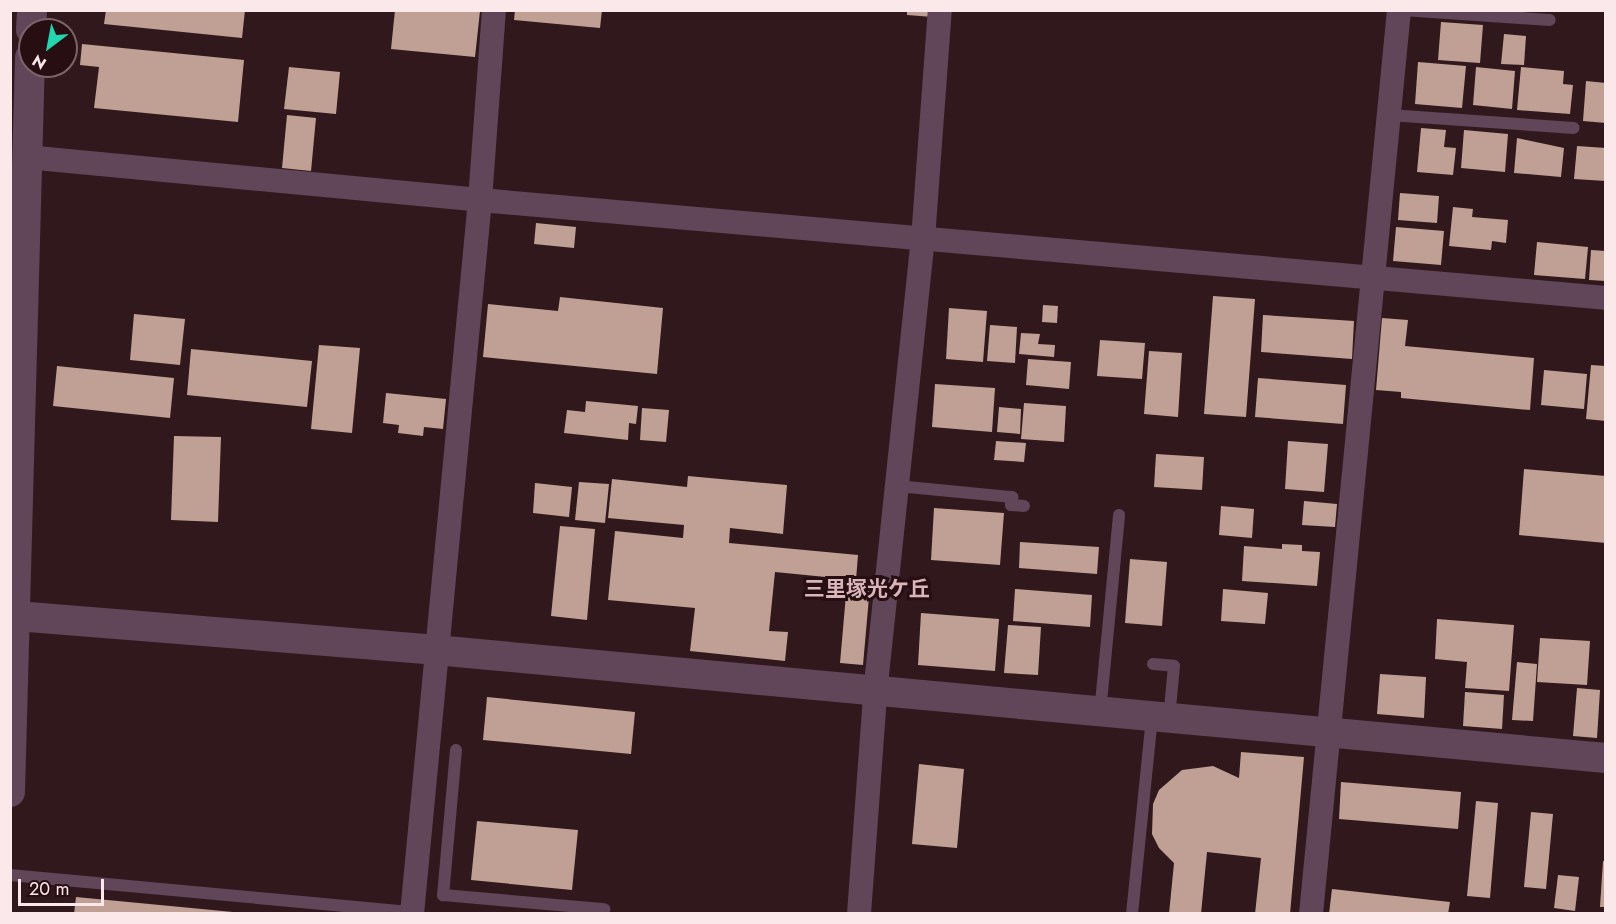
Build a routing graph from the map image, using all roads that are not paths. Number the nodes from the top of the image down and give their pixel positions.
1 (494, 10) edge
2 (940, 10) edge
3 (1401, 10) edge
4 (1550, 20) dead end
5 (29, 78) edge
6 (1389, 115) junction
7 (1574, 128) dead end
8 (26, 157) junction
9 (480, 201) junction
10 (923, 239) junction
11 (1373, 277) junction
12 (1605, 298) edge
13 (897, 486) junction
14 (1024, 506) dead end
15 (1119, 514) dead end
16 (16, 616) junction
17 (435, 650) junction
18 (1153, 664) dead end
19 (875, 694) junction
20 (1100, 714) junction
21 (1160, 719) junction
22 (1329, 734) junction
23 (456, 750) dead end
24 (1605, 758) edge
25 (10, 792) edge
26 (10, 875) edge
27 (604, 909) dead end
28 (412, 913) edge
29 (859, 914) edge
30 (1132, 914) edge
31 (1311, 914) edge

1 - 9 street
2 - 10 street
3 - 4 lane
3 - 6 street
5 - 8 street
6 - 7 lane
6 - 11 street
8 - 9 street
8 - 16 street
9 - 10 street
9 - 17 street
10 - 11 street
10 - 13 street
11 - 12 street
11 - 22 street
13 - 14 lane
13 - 19 street
15 - 20 lane
16 - 17 street
16 - 25 street
17 - 19 street
17 - 28 street
18 - 21 lane
19 - 20 street
19 - 29 street
20 - 21 street
21 - 22 street
21 - 30 lane
22 - 24 street
22 - 31 street
23 - 27 lane
26 - 28 lane

